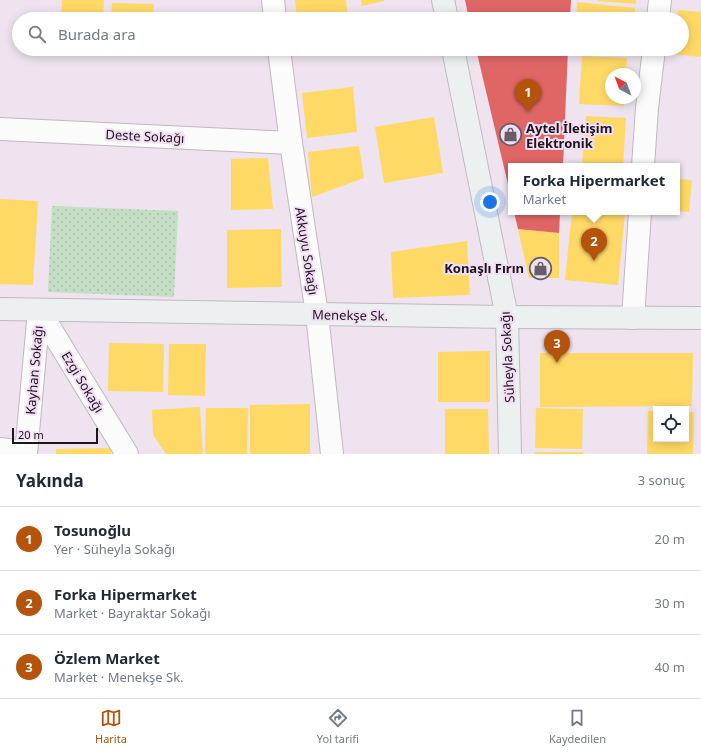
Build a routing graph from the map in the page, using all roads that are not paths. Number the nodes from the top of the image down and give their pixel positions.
1 (273, 0) edge
2 (444, 0) edge
3 (660, 0) edge
4 (274, 12) edge
5 (446, 12) edge
6 (659, 12) edge
7 (280, 56) edge
8 (454, 56) edge
9 (653, 56) edge
10 (0, 129) edge
11 (291, 143) junction
12 (643, 163) edge
13 (640, 215) edge
14 (0, 309) edge
15 (39, 310) junction
16 (317, 314) junction
17 (507, 318) junction
18 (633, 318) junction
19 (701, 318) edge
20 (0, 449) edge
21 (26, 453) edge
22 (127, 454) edge
23 (332, 454) edge
24 (510, 454) edge

1 - 4 street
2 - 5 street
3 - 6 street
7 - 11 street, Akkuyu Sokağı
8 - 17 street, Süheyla Sokağı
9 - 12 street
10 - 11 street, Deste Sokağı
11 - 16 street, Akkuyu Sokağı
13 - 18 street
14 - 15 street, Menekşe Sk.
15 - 16 street, Menekşe Sk.
15 - 21 street, Kayhan Sokağı
15 - 22 street, Ezgi Sokağı
16 - 17 street, Menekşe Sk.
16 - 23 street, Akkuyu Sokağı
17 - 18 street, Menekşe Sk.
17 - 24 street, Süheyla Sokağı
18 - 19 street, Menekşe Sk.
20 - 21 street

